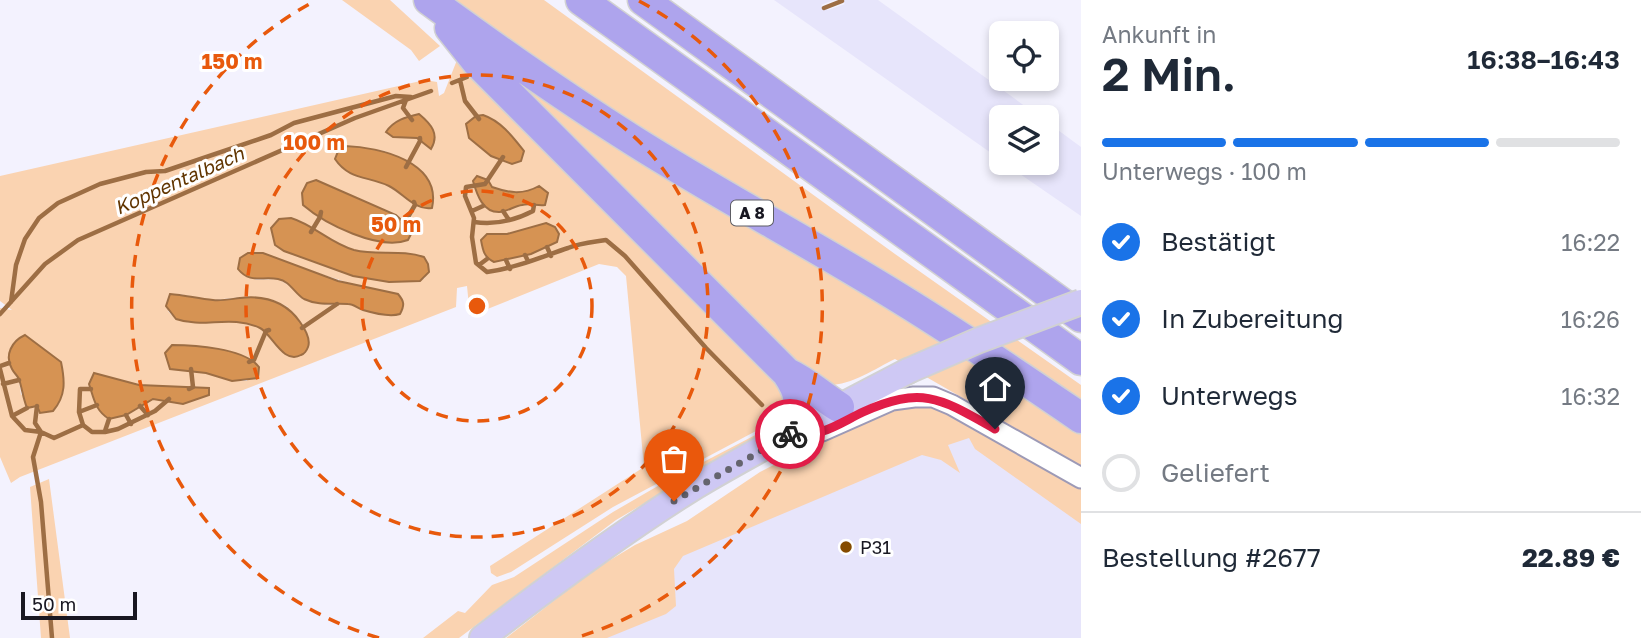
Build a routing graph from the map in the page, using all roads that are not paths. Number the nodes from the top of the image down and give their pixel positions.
1 (428, 0) edge
2 (581, 0) edge
3 (643, 0) edge
4 (1081, 302) edge
5 (1081, 317) edge
6 (1081, 360) edge
7 (787, 373) junction
8 (839, 407) junction
9 (1081, 418) edge
10 (794, 432) junction
11 (1081, 478) edge
12 (482, 638) edge

1 - 7 highway
1 - 9 highway, A 8
2 - 6 highway
3 - 5 highway
4 - 8 main road, bridge
7 - 8 highway
7 - 10 highway
8 - 10 main road
10 - 11 street
10 - 12 main road

